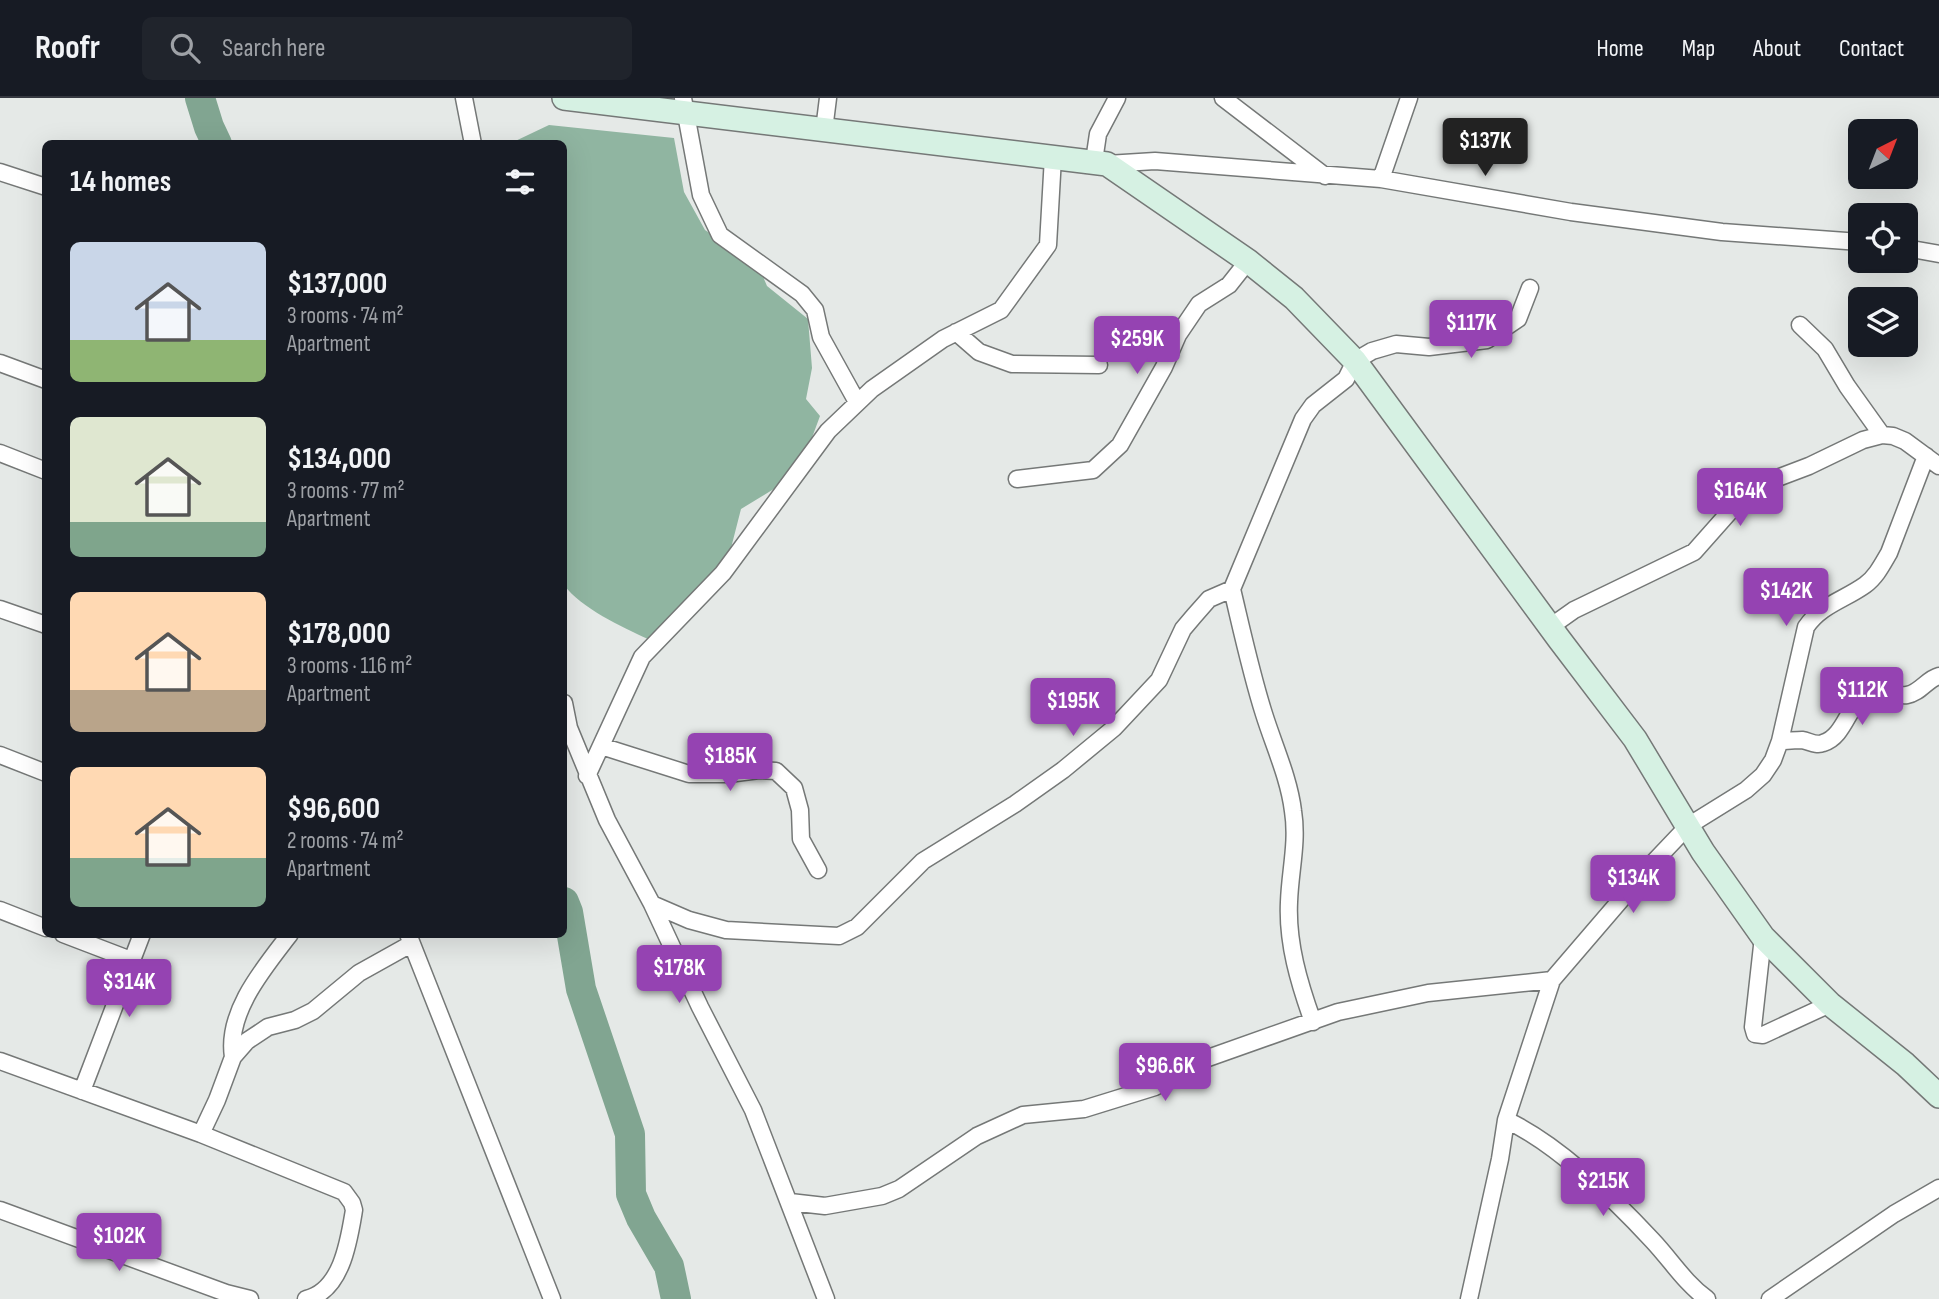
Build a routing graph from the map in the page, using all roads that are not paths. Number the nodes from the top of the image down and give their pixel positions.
1 (464, 98) edge
2 (564, 98) edge
3 (828, 98) edge
4 (1117, 98) edge
5 (1223, 98) edge
6 (1409, 98) edge
7 (684, 105) edge
8 (824, 130) junction
9 (472, 140) edge
10 (1053, 157) junction
11 (1101, 163) junction
12 (0, 172) edge
13 (1325, 176) junction
14 (1381, 179) junction
15 (42, 186) edge
16 (1848, 241) edge
17 (1918, 250) edge
18 (1939, 254) edge
19 (1248, 261) junction
20 (1530, 288) dead end
21 (1800, 325) dead end
22 (957, 332) junction
23 (1355, 361) junction
24 (0, 363) edge
25 (1099, 365) dead end
26 (42, 379) edge
27 (857, 402) junction
28 (1882, 435) junction
29 (0, 453) edge
30 (1932, 461) edge
31 (42, 469) edge
32 (1017, 479) dead end
33 (1231, 589) junction
34 (0, 609) edge
35 (42, 624) edge
36 (1550, 627) junction
37 (1939, 676) edge
38 (567, 718) edge
39 (1780, 741) junction
40 (601, 746) junction
41 (0, 755) edge
42 (42, 771) edge
43 (587, 776) junction
44 (1688, 826) junction
45 (818, 870) dead end
46 (652, 904) junction
47 (0, 910) edge
48 (42, 926) edge
49 (1763, 937) junction
50 (73, 938) edge
51 (140, 938) edge
52 (287, 938) edge
53 (410, 939) edge
54 (131, 960) junction
55 (1552, 980) junction
56 (1830, 1004) junction
57 (1313, 1022) junction
58 (233, 1057) junction
59 (0, 1061) edge
60 (82, 1091) junction
61 (1939, 1096) edge
62 (1506, 1119) junction
63 (201, 1134) junction
64 (1939, 1188) edge
65 (790, 1202) junction
66 (0, 1210) edge
67 (225, 1296) edge
68 (250, 1299) edge
69 (306, 1299) edge
70 (552, 1299) edge
71 (826, 1299) edge
72 (1469, 1299) edge
73 (1707, 1299) edge
74 (1770, 1299) edge

1 - 9 street
2 - 7 street
3 - 8 street
4 - 11 street
5 - 13 street
6 - 14 street
7 - 8 street
7 - 27 street
8 - 10 street
10 - 11 street
10 - 22 street
11 - 13 street
11 - 19 street
12 - 15 street
13 - 14 street
14 - 16 street
17 - 18 street
19 - 23 street
19 - 32 street
20 - 23 street
21 - 28 street
22 - 25 street
22 - 27 street
23 - 33 street
23 - 36 street
24 - 26 street
27 - 40 street
28 - 30 street
28 - 36 street
29 - 31 street
30 - 39 street
33 - 46 street
33 - 57 street
34 - 35 street
36 - 44 street
37 - 39 street
38 - 43 street
39 - 44 street
40 - 43 street
40 - 45 street
41 - 42 street
43 - 46 street
44 - 49 street
44 - 55 street
46 - 65 street
47 - 48 street
49 - 56 street
49 - 56 street
50 - 54 street
51 - 54 street
52 - 58 street
53 - 58 street
53 - 70 street
54 - 60 street
55 - 57 street
55 - 62 street
56 - 61 street
57 - 65 street
58 - 63 street
59 - 60 street
60 - 63 street
62 - 72 street
62 - 73 street
63 - 69 street
64 - 74 street
65 - 71 street
66 - 67 street
67 - 68 street

